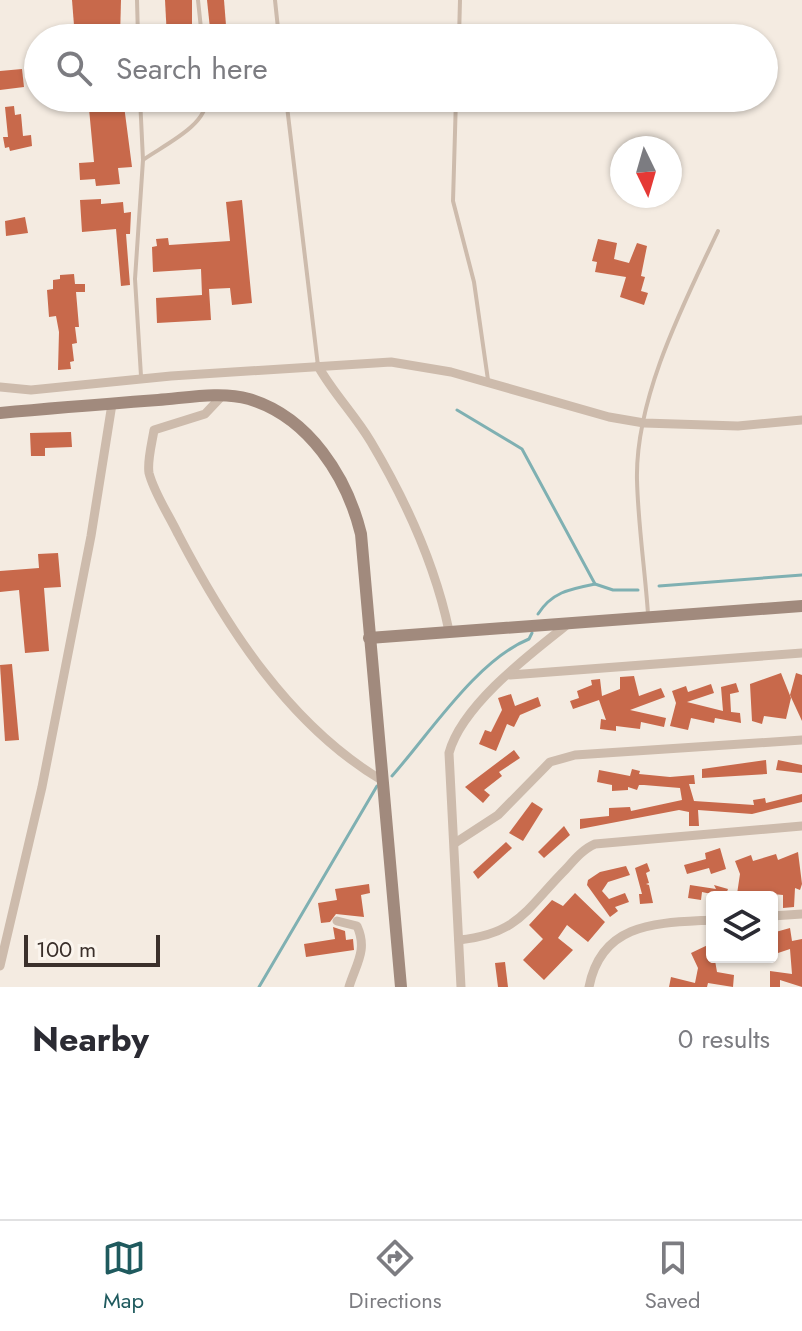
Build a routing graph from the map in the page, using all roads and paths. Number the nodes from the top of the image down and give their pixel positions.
1 (137, 0) edge
2 (198, 0) edge
3 (275, 0) edge
4 (460, 0) edge
5 (138, 24) edge
6 (201, 24) edge
7 (278, 24) edge
8 (459, 24) edge
9 (141, 112) edge
10 (204, 112) edge
11 (286, 112) edge
12 (456, 112) edge
13 (143, 160) junction
14 (718, 231) dead end
15 (318, 366) junction
16 (141, 379) junction
17 (488, 383) junction
18 (0, 387) edge
19 (221, 397) junction
20 (112, 404) junction
21 (0, 413) edge
22 (802, 420) edge
23 (644, 423) junction
24 (802, 606) edge
25 (648, 617) junction
26 (570, 623) junction
27 (449, 631) junction
28 (369, 638) junction
29 (802, 653) edge
30 (510, 675) junction
31 (802, 740) edge
32 (383, 781) junction
33 (802, 826) edge
34 (455, 843) junction
35 (802, 914) edge
36 (778, 916) edge
37 (706, 920) edge
38 (337, 921) dead end
39 (459, 940) junction
40 (0, 966) edge
41 (349, 987) edge
42 (401, 987) edge
43 (461, 987) edge
44 (589, 987) edge

1 - 5 lane
2 - 6 lane
3 - 7 lane
4 - 8 lane
9 - 13 lane
10 - 13 lane
11 - 15 lane
12 - 17 lane
13 - 16 lane
14 - 23 lane
15 - 16 street
15 - 17 street
15 - 27 street
16 - 18 street
17 - 23 street
19 - 20 street
19 - 28 street
19 - 32 street
20 - 21 street
20 - 40 street
22 - 23 street
23 - 25 lane
24 - 25 street
25 - 26 street
26 - 27 street
26 - 30 street
27 - 28 street
28 - 32 street
29 - 30 street
30 - 34 street
31 - 34 street
32 - 42 street
33 - 39 street
34 - 39 street
35 - 36 street
37 - 44 street
38 - 41 street
39 - 43 street

